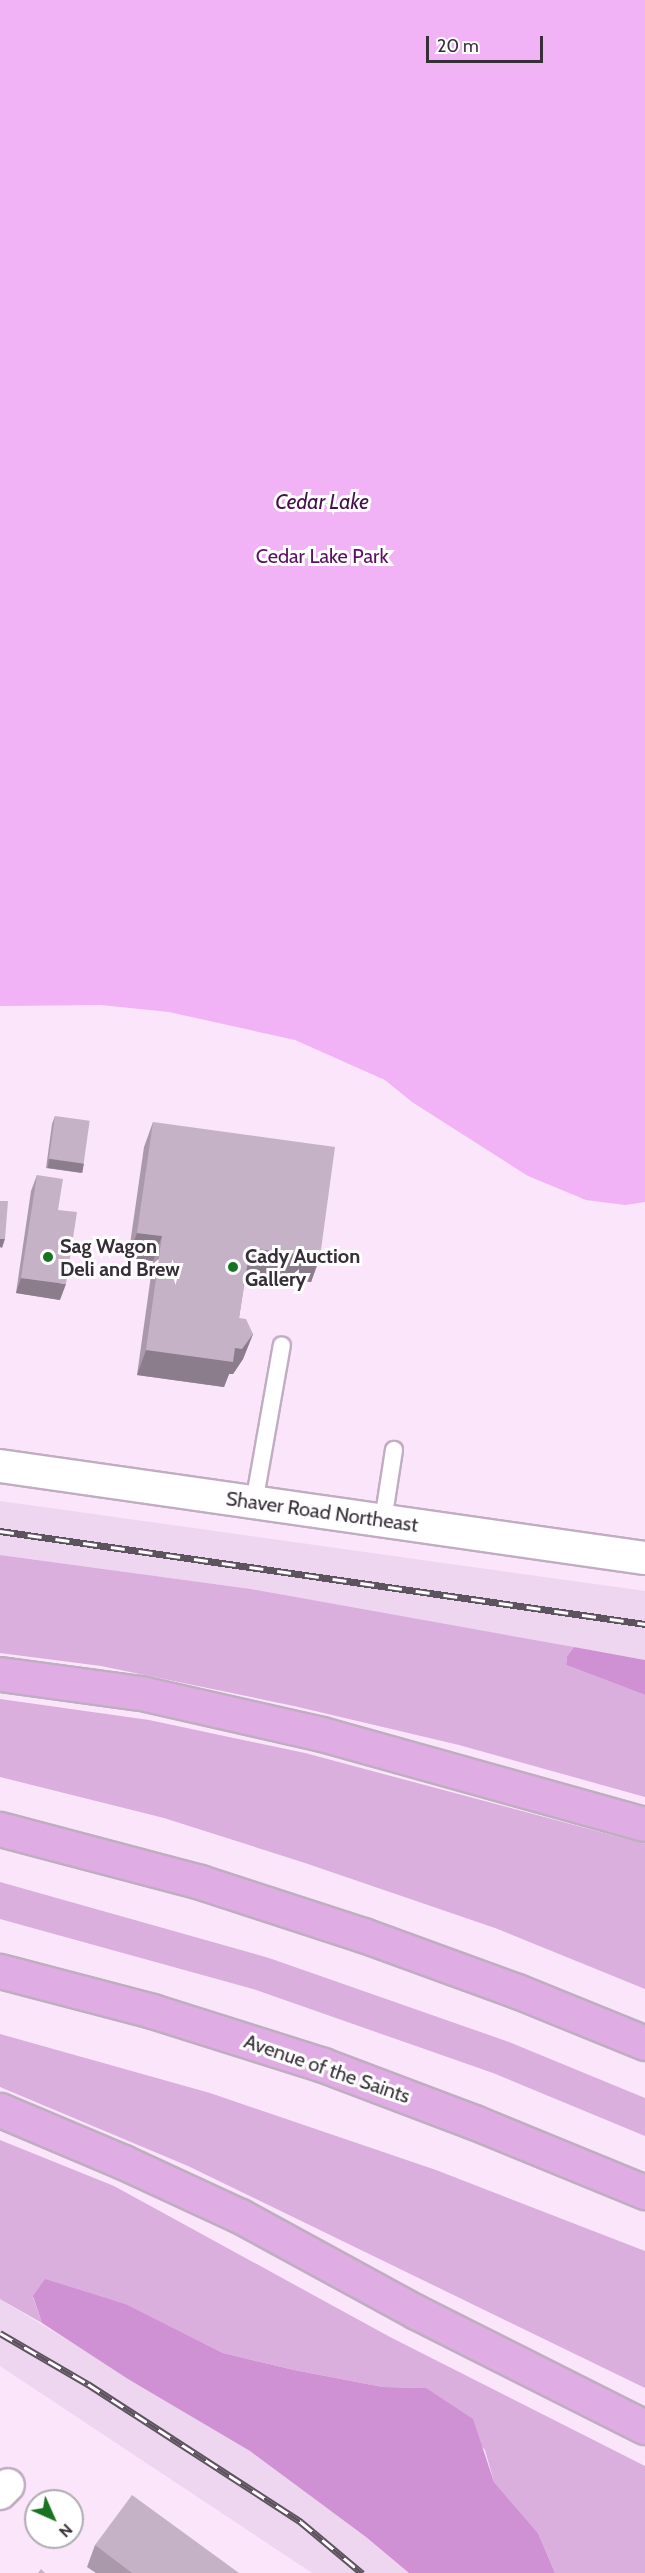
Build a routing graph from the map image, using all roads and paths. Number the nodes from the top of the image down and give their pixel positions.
1 (282, 1345) dead end
2 (394, 1450) dead end
3 (0, 1466) edge
4 (254, 1503) junction
5 (383, 1521) junction
6 (645, 1558) edge
7 (0, 1674) edge
8 (645, 1824) edge
9 (0, 1829) edge
10 (0, 1971) edge
11 (645, 2043) edge
12 (0, 2110) edge
13 (645, 2192) edge
14 (645, 2427) edge

1 - 4 lane
2 - 5 lane
3 - 4 street, Shaver Road Northeast
4 - 5 street, Shaver Road Northeast
5 - 6 street, Shaver Road Northeast
7 - 8 highway
9 - 11 highway
10 - 13 highway, Avenue of the Saints
12 - 14 highway

